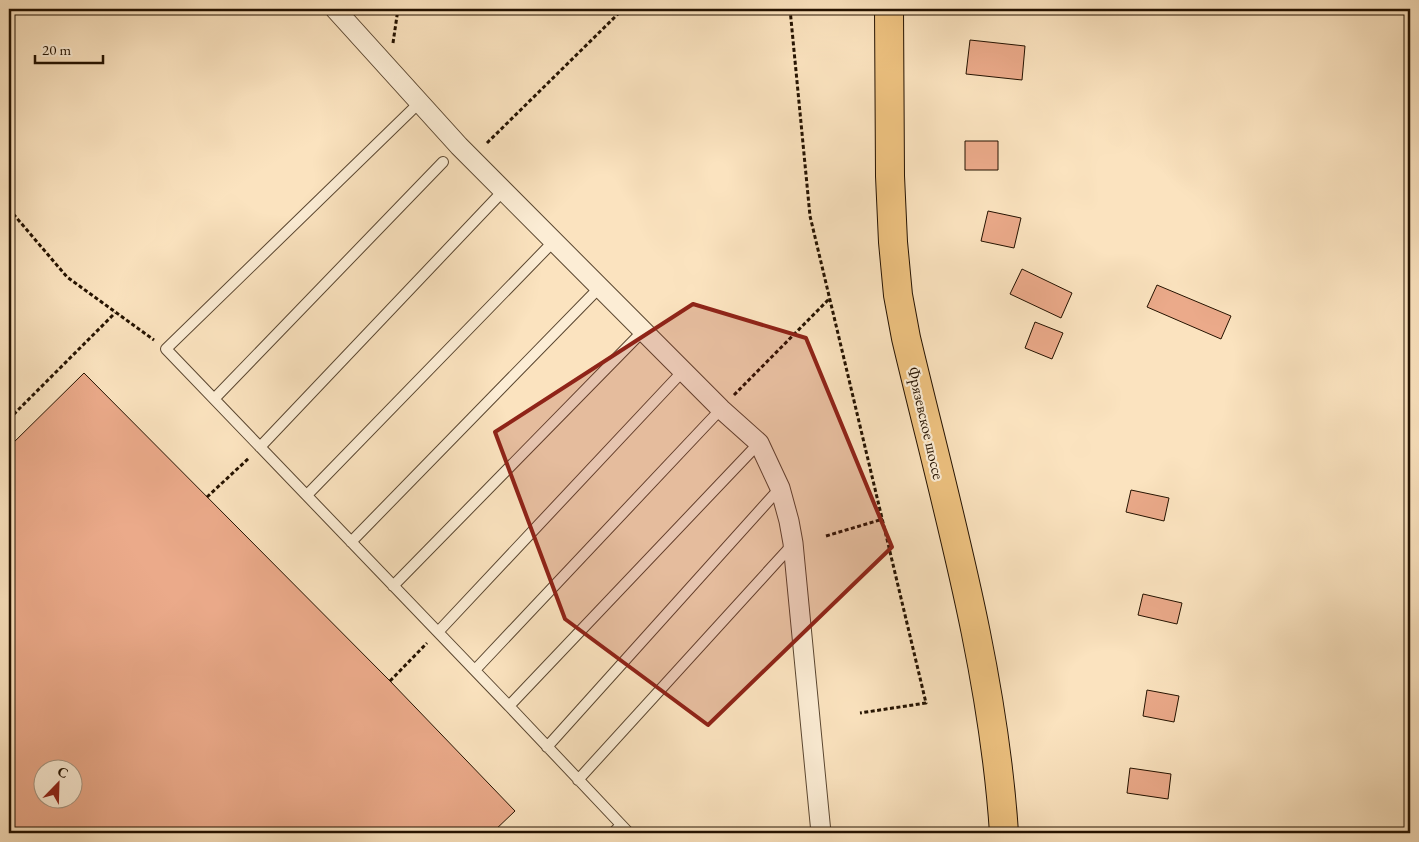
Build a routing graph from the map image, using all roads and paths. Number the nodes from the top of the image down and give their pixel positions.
1 (335, 9) edge
2 (398, 9) edge
3 (623, 9) edge
4 (790, 9) edge
5 (888, 9) edge
6 (392, 49) dead end
7 (420, 102) junction
8 (487, 143) dead end
9 (444, 162) dead end
10 (504, 190) junction
11 (9, 209) edge
12 (554, 241) junction
13 (600, 287) junction
14 (830, 297) junction
15 (116, 313) junction
16 (643, 330) junction
17 (166, 349) junction
18 (682, 371) junction
19 (214, 398) junction
20 (720, 409) junction
21 (9, 419) edge
22 (759, 443) junction
23 (260, 447) junction
24 (780, 488) junction
25 (307, 496) junction
26 (208, 497) dead end
27 (883, 519) junction
28 (826, 536) dead end
29 (351, 542) junction
30 (793, 543) junction
31 (393, 586) junction
32 (438, 632) junction
33 (475, 670) junction
34 (390, 681) dead end
35 (509, 706) junction
36 (860, 713) dead end
37 (547, 746) junction
38 (578, 780) junction
39 (621, 825) junction
40 (613, 833) edge
41 (629, 833) edge
42 (820, 833) edge
43 (1004, 833) edge

1 - 7 street
2 - 6 path
3 - 8 path
4 - 14 path
5 - 43 highway, Фрязевское шоссе
7 - 10 street
7 - 17 lane
9 - 19 lane
10 - 12 street
10 - 23 lane
11 - 15 path
12 - 13 street
12 - 25 lane
13 - 16 street
13 - 29 lane
14 - 20 path
14 - 27 path
15 - 17 path
15 - 21 path
16 - 18 street
16 - 31 lane
17 - 19 lane
18 - 20 street
18 - 32 lane
19 - 23 lane
20 - 22 street
20 - 33 lane
22 - 24 street
22 - 35 lane
23 - 25 lane
23 - 26 path
24 - 30 street
24 - 37 lane
25 - 29 lane
27 - 28 path
27 - 36 path
29 - 31 lane
30 - 38 lane
30 - 42 street
31 - 32 lane
32 - 33 lane
32 - 34 path
33 - 35 lane
35 - 37 lane
37 - 38 lane
38 - 39 lane
39 - 40 lane
39 - 41 lane

